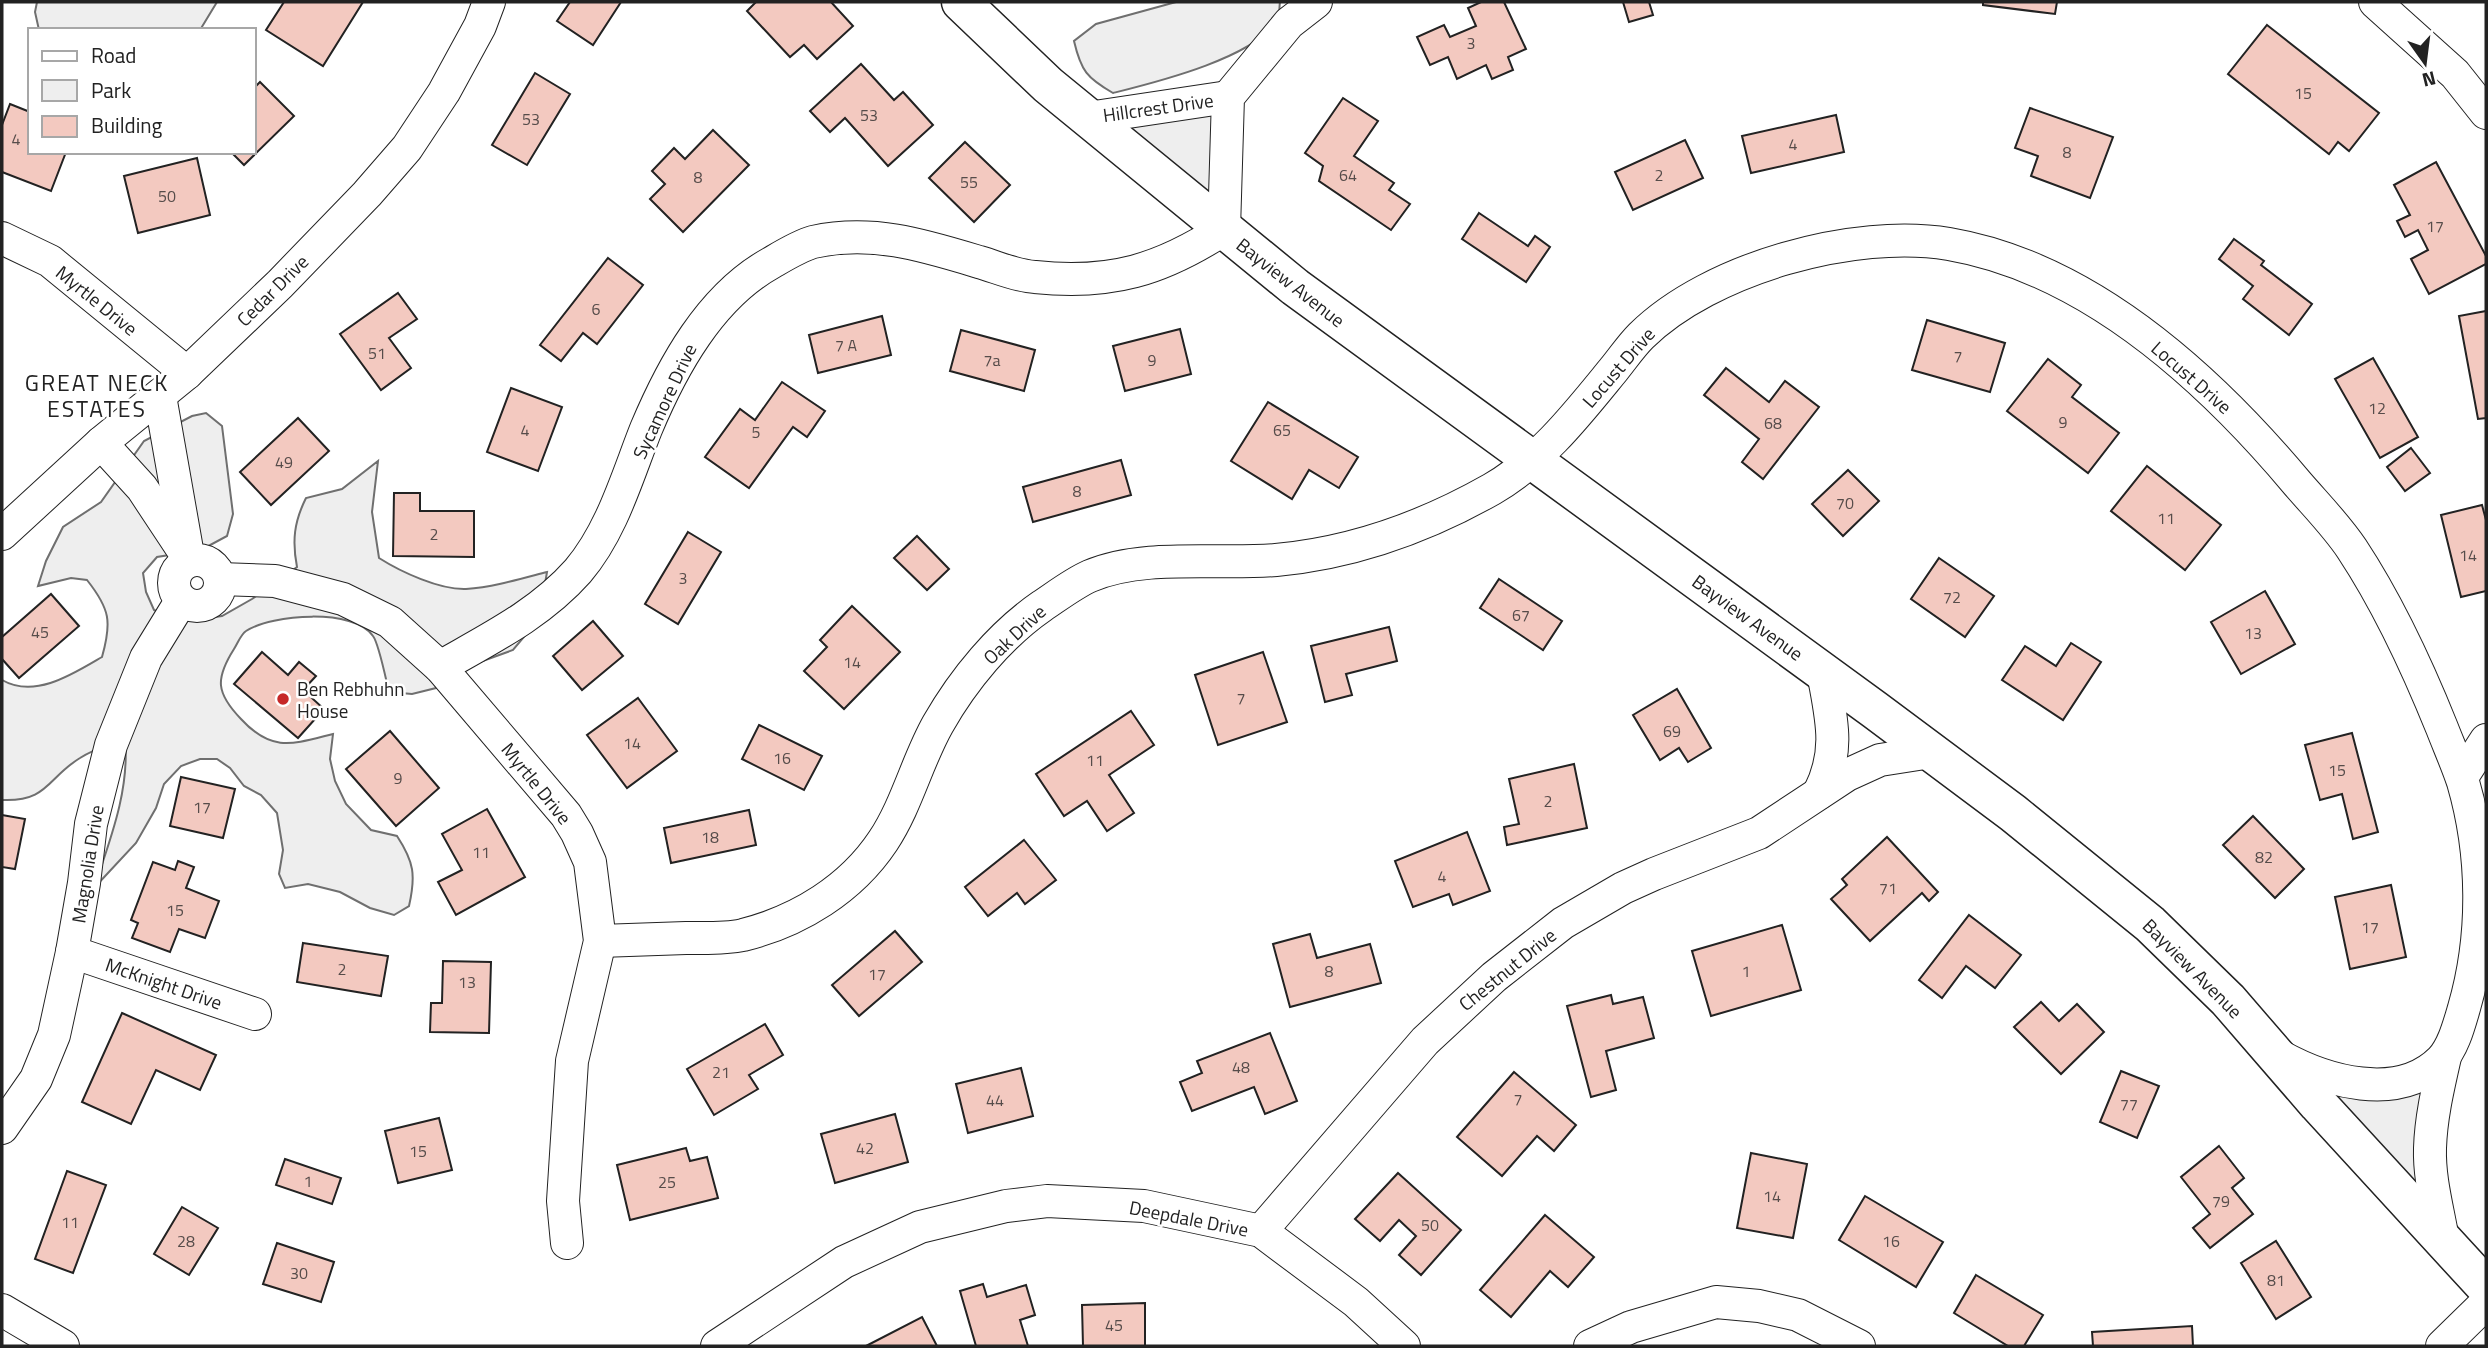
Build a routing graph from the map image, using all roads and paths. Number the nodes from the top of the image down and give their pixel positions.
1 (489, 2) edge
2 (961, 2) edge
3 (1316, 2) edge
4 (2375, 2) edge
5 (1228, 97) junction
6 (2486, 113) edge
7 (1088, 117) junction
8 (1224, 229) junction
9 (2, 238) edge
10 (187, 373) junction
11 (160, 396) junction
12 (101, 443) junction
13 (1533, 459) junction
14 (2, 534) edge
15 (189, 561) junction
16 (220, 579) junction
17 (181, 601) junction
18 (440, 667) junction
19 (1823, 672) junction
20 (2486, 740) edge
21 (1931, 752) junction
22 (2462, 777) junction
23 (1819, 793) junction
24 (600, 941) junction
25 (72, 952) junction
26 (255, 1014) dead end
27 (2275, 1053) junction
28 (2445, 1057) junction
29 (2, 1128) edge
30 (1261, 1231) junction
31 (2443, 1240) junction
32 (567, 1243) dead end
33 (2486, 1287) edge
34 (2486, 1303) edge
35 (2, 1310) edge
36 (63, 1346) edge
37 (717, 1346) edge
38 (1404, 1346) edge
39 (1590, 1346) edge
40 (1859, 1346) edge
41 (2442, 1346) edge

1 - 10 street, Cedar Drive
2 - 7 main road, Bayview Avenue
3 - 5 street, Hillcrest Drive
4 - 6 street
5 - 7 street, Hillcrest Drive
5 - 8 street, Hillcrest Drive
7 - 8 main road, Bayview Avenue
8 - 13 main road, Bayview Avenue
8 - 18 street, Sycamore Drive
9 - 10 street, Myrtle Drive
10 - 11 street, Cedar Drive
11 - 12 street, Cedar Drive
11 - 15 street
12 - 14 street, Cedar Drive
12 - 15 street
13 - 19 main road, Bayview Avenue
13 - 22 street, Locust Drive
13 - 24 street, Oak Drive
15 - 16 street
15 - 17 street
16 - 17 street
16 - 18 street, Myrtle Drive
17 - 25 street, Magnolia Drive
18 - 24 street, Myrtle Drive
19 - 21 main road, Bayview Avenue
19 - 23 street
20 - 22 street
21 - 23 street, Chestnut Drive
21 - 27 main road, Bayview Avenue
22 - 28 street, Locust Drive
23 - 30 street, Chestnut Drive
24 - 32 street, Myrtle Drive
25 - 26 street, McKnight Drive
25 - 29 street, Magnolia Drive
27 - 28 street
27 - 31 main road, Bayview Avenue
28 - 31 street, Locust Drive
30 - 37 street, Deepdale Drive
30 - 38 street, Deepdale Drive
31 - 33 main road, Bayview Avenue
34 - 41 street
35 - 36 street
39 - 40 street

